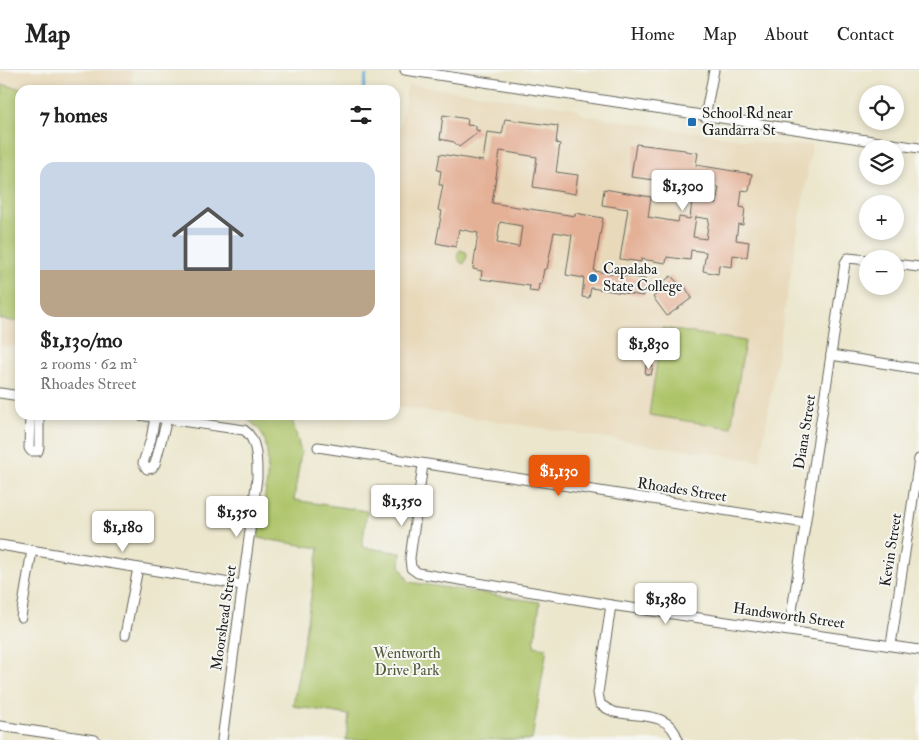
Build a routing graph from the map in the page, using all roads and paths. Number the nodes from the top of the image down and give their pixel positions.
1 (406, 70) edge
2 (714, 70) edge
3 (705, 117) junction
4 (919, 148) edge
5 (859, 259) edge
6 (904, 265) edge
7 (919, 267) edge
8 (831, 355) junction
9 (919, 369) edge
10 (0, 393) edge
11 (15, 395) edge
12 (30, 420) edge
13 (39, 420) edge
14 (154, 420) edge
15 (166, 420) edge
16 (173, 420) edge
17 (318, 448) dead end
18 (919, 459) edge
19 (422, 465) junction
20 (805, 523) junction
21 (0, 545) edge
22 (32, 550) junction
23 (138, 568) junction
24 (242, 585) junction
25 (611, 604) junction
26 (22, 617) dead end
27 (789, 630) junction
28 (125, 636) dead end
29 (891, 645) junction
30 (919, 650) edge
31 (0, 726) edge
32 (94, 740) edge
33 (222, 740) edge
34 (678, 740) edge

1 - 3 street
2 - 3 street
3 - 4 street
5 - 8 street, Diana Street
6 - 7 street
8 - 9 street
8 - 20 street, Diana Street
10 - 11 street
12 - 13 street
14 - 15 street
16 - 24 street, Moorshead Street
17 - 19 street, Rhoades Street
18 - 29 street, Kevin Street
19 - 20 street, Rhoades Street
19 - 25 street, Handsworth Street
20 - 27 street, Diana Street
21 - 22 street
22 - 23 street
22 - 26 street
23 - 24 street
23 - 28 street
24 - 33 street, Moorshead Street
25 - 27 street, Handsworth Street
25 - 34 street
27 - 29 street, Handsworth Street
29 - 30 street, Handsworth Street
31 - 32 street

